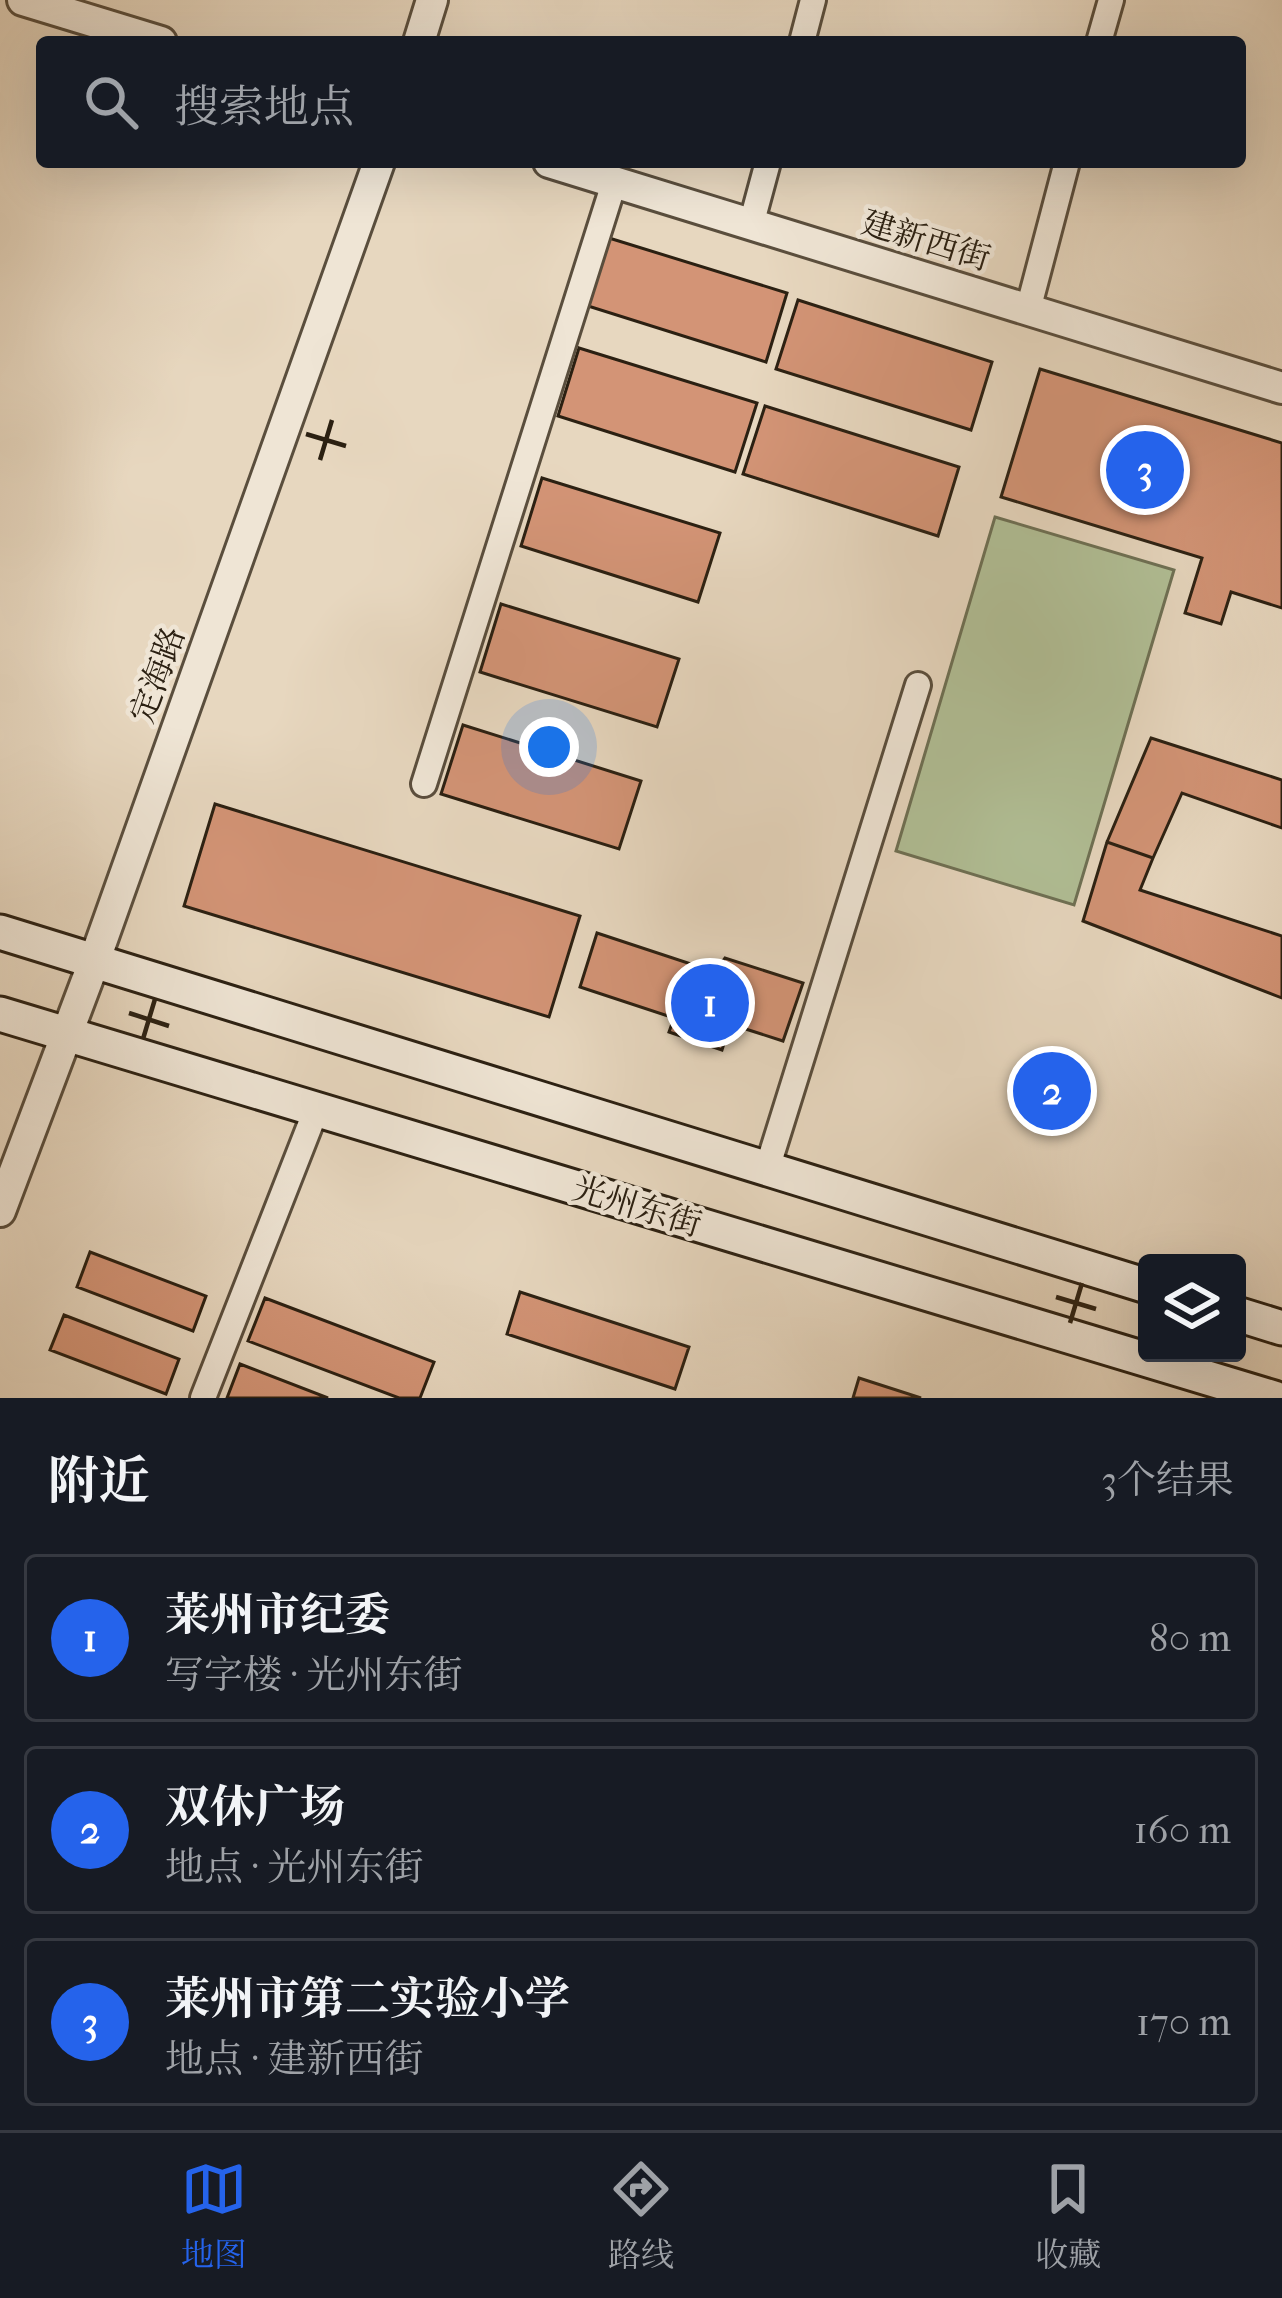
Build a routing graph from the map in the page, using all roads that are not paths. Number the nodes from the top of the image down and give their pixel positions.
1 (23, 0) edge
2 (432, 0) edge
3 (813, 0) edge
4 (1111, 0) edge
5 (141, 36) edge
6 (420, 36) edge
7 (804, 36) edge
8 (1102, 36) edge
9 (377, 168) edge
10 (568, 168) edge
11 (766, 168) edge
12 (1065, 168) edge
13 (614, 182) junction
14 (751, 225) junction
15 (1028, 310) junction
16 (1282, 388) edge
17 (918, 685) dead end
18 (424, 784) dead end
19 (0, 932) edge
20 (94, 962) junction
21 (0, 1014) edge
22 (66, 1035) junction
23 (316, 1110) junction
24 (767, 1169) junction
25 (0, 1211) edge
26 (1138, 1283) edge
27 (1246, 1317) edge
28 (1282, 1328) edge
29 (203, 1398) edge
30 (1274, 1398) edge

1 - 5 street
2 - 6 street
3 - 7 street
4 - 8 street
9 - 20 street, 定海路
10 - 13 street, 建新西街
11 - 14 street
12 - 15 street
13 - 14 street, 建新西街
13 - 18 street
14 - 15 street, 建新西街
15 - 16 street, 建新西街
17 - 24 street
19 - 20 main road
20 - 22 street, 定海路
20 - 24 main road
21 - 22 main road, 光州东街
22 - 23 main road, 光州东街
22 - 25 street, 定海路
23 - 29 street
23 - 30 main road, 光州东街
24 - 26 main road
27 - 28 main road

